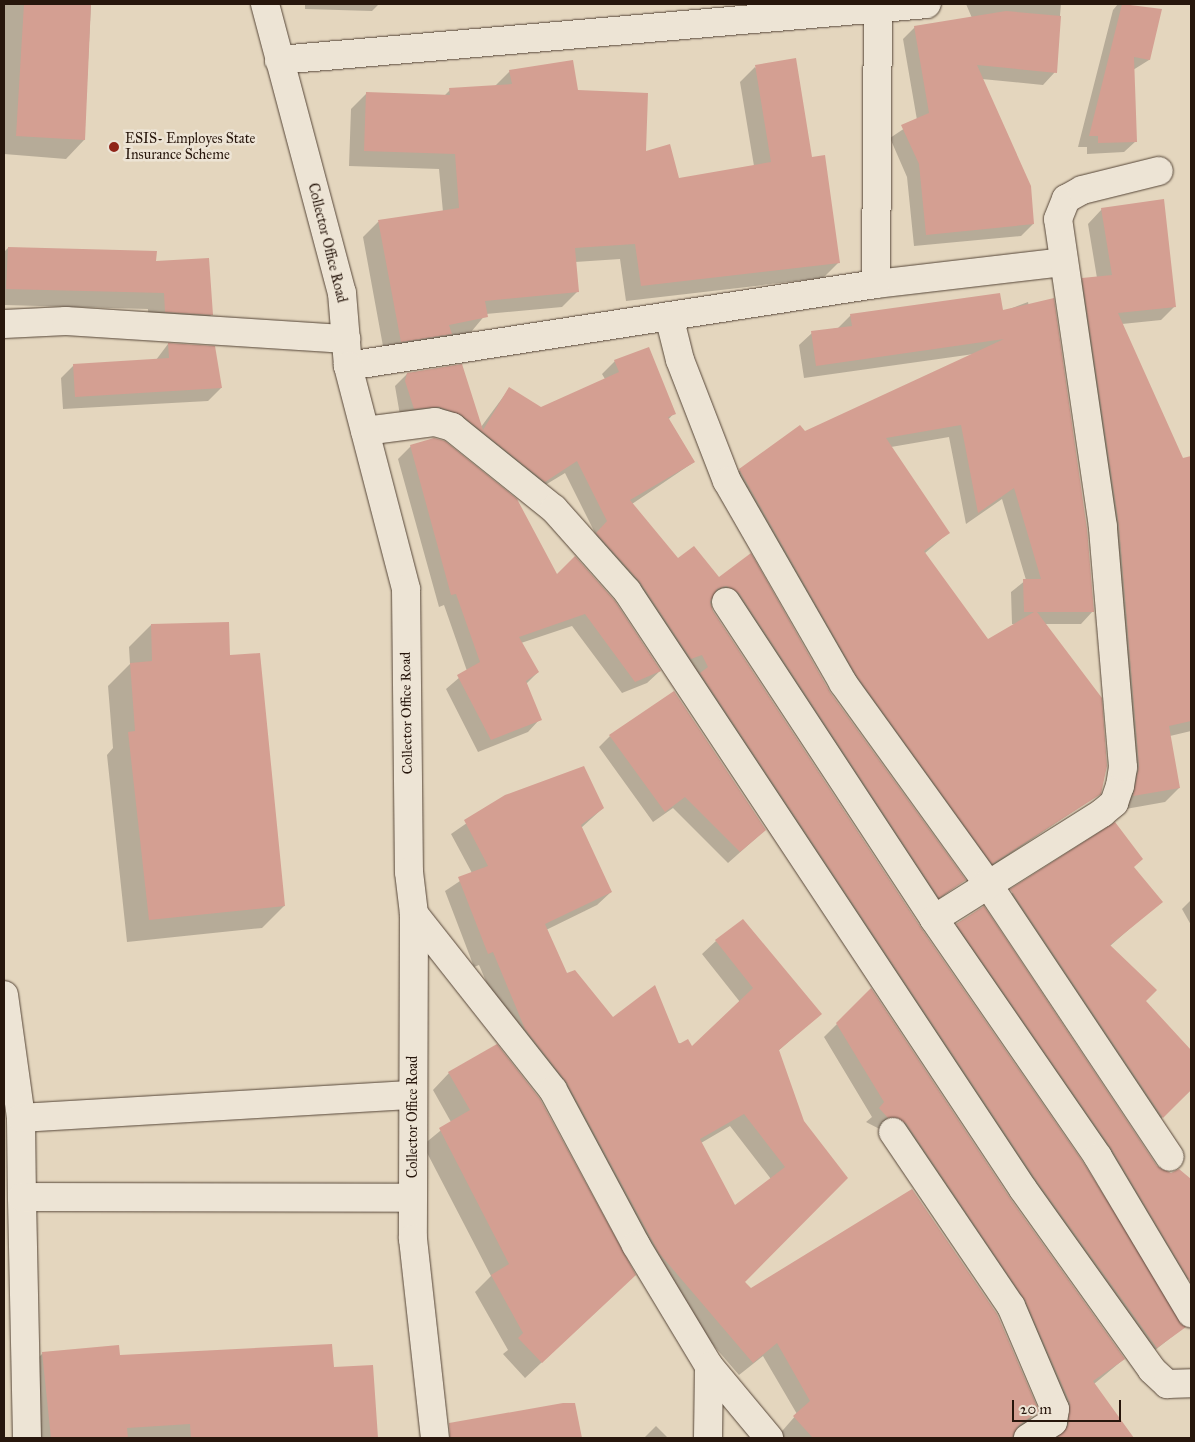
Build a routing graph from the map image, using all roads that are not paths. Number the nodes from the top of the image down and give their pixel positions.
1 (265, 4) edge
2 (927, 4) edge
3 (878, 7) edge
4 (279, 60) junction
5 (1159, 171) dead end
6 (1064, 262) junction
7 (876, 284) junction
8 (669, 316) junction
9 (4, 324) edge
10 (346, 339) junction
11 (348, 366) junction
12 (365, 431) junction
13 (726, 602) dead end
14 (987, 883) junction
15 (414, 914) junction
16 (934, 919) junction
17 (4, 995) edge
18 (412, 1095) junction
19 (21, 1118) junction
20 (893, 1132) dead end
21 (1170, 1157) dead end
22 (13, 1160) edge
23 (22, 1197) junction
24 (413, 1198) junction
25 (1191, 1312) edge
26 (709, 1366) junction
27 (1191, 1384) edge
28 (27, 1438) edge
29 (435, 1438) edge
30 (708, 1438) edge
31 (769, 1438) edge
32 (1028, 1438) edge

1 - 4 street, Collector Office Road
2 - 3 street
3 - 4 street
3 - 7 street
4 - 10 street, Collector Office Road
5 - 6 street
6 - 7 street
6 - 14 street
7 - 8 street
8 - 11 street
8 - 14 street
9 - 10 street
10 - 11 street, Collector Office Road
11 - 12 street, Collector Office Road
12 - 15 street, Collector Office Road
12 - 27 street
13 - 16 street
14 - 16 street
14 - 21 street
15 - 18 street, Collector Office Road
15 - 26 street
16 - 25 street
17 - 19 street
18 - 19 street
18 - 24 street, Collector Office Road
19 - 22 street
20 - 32 street
22 - 23 street
23 - 24 street
23 - 28 street
24 - 29 street, Collector Office Road
26 - 30 street
26 - 31 street

